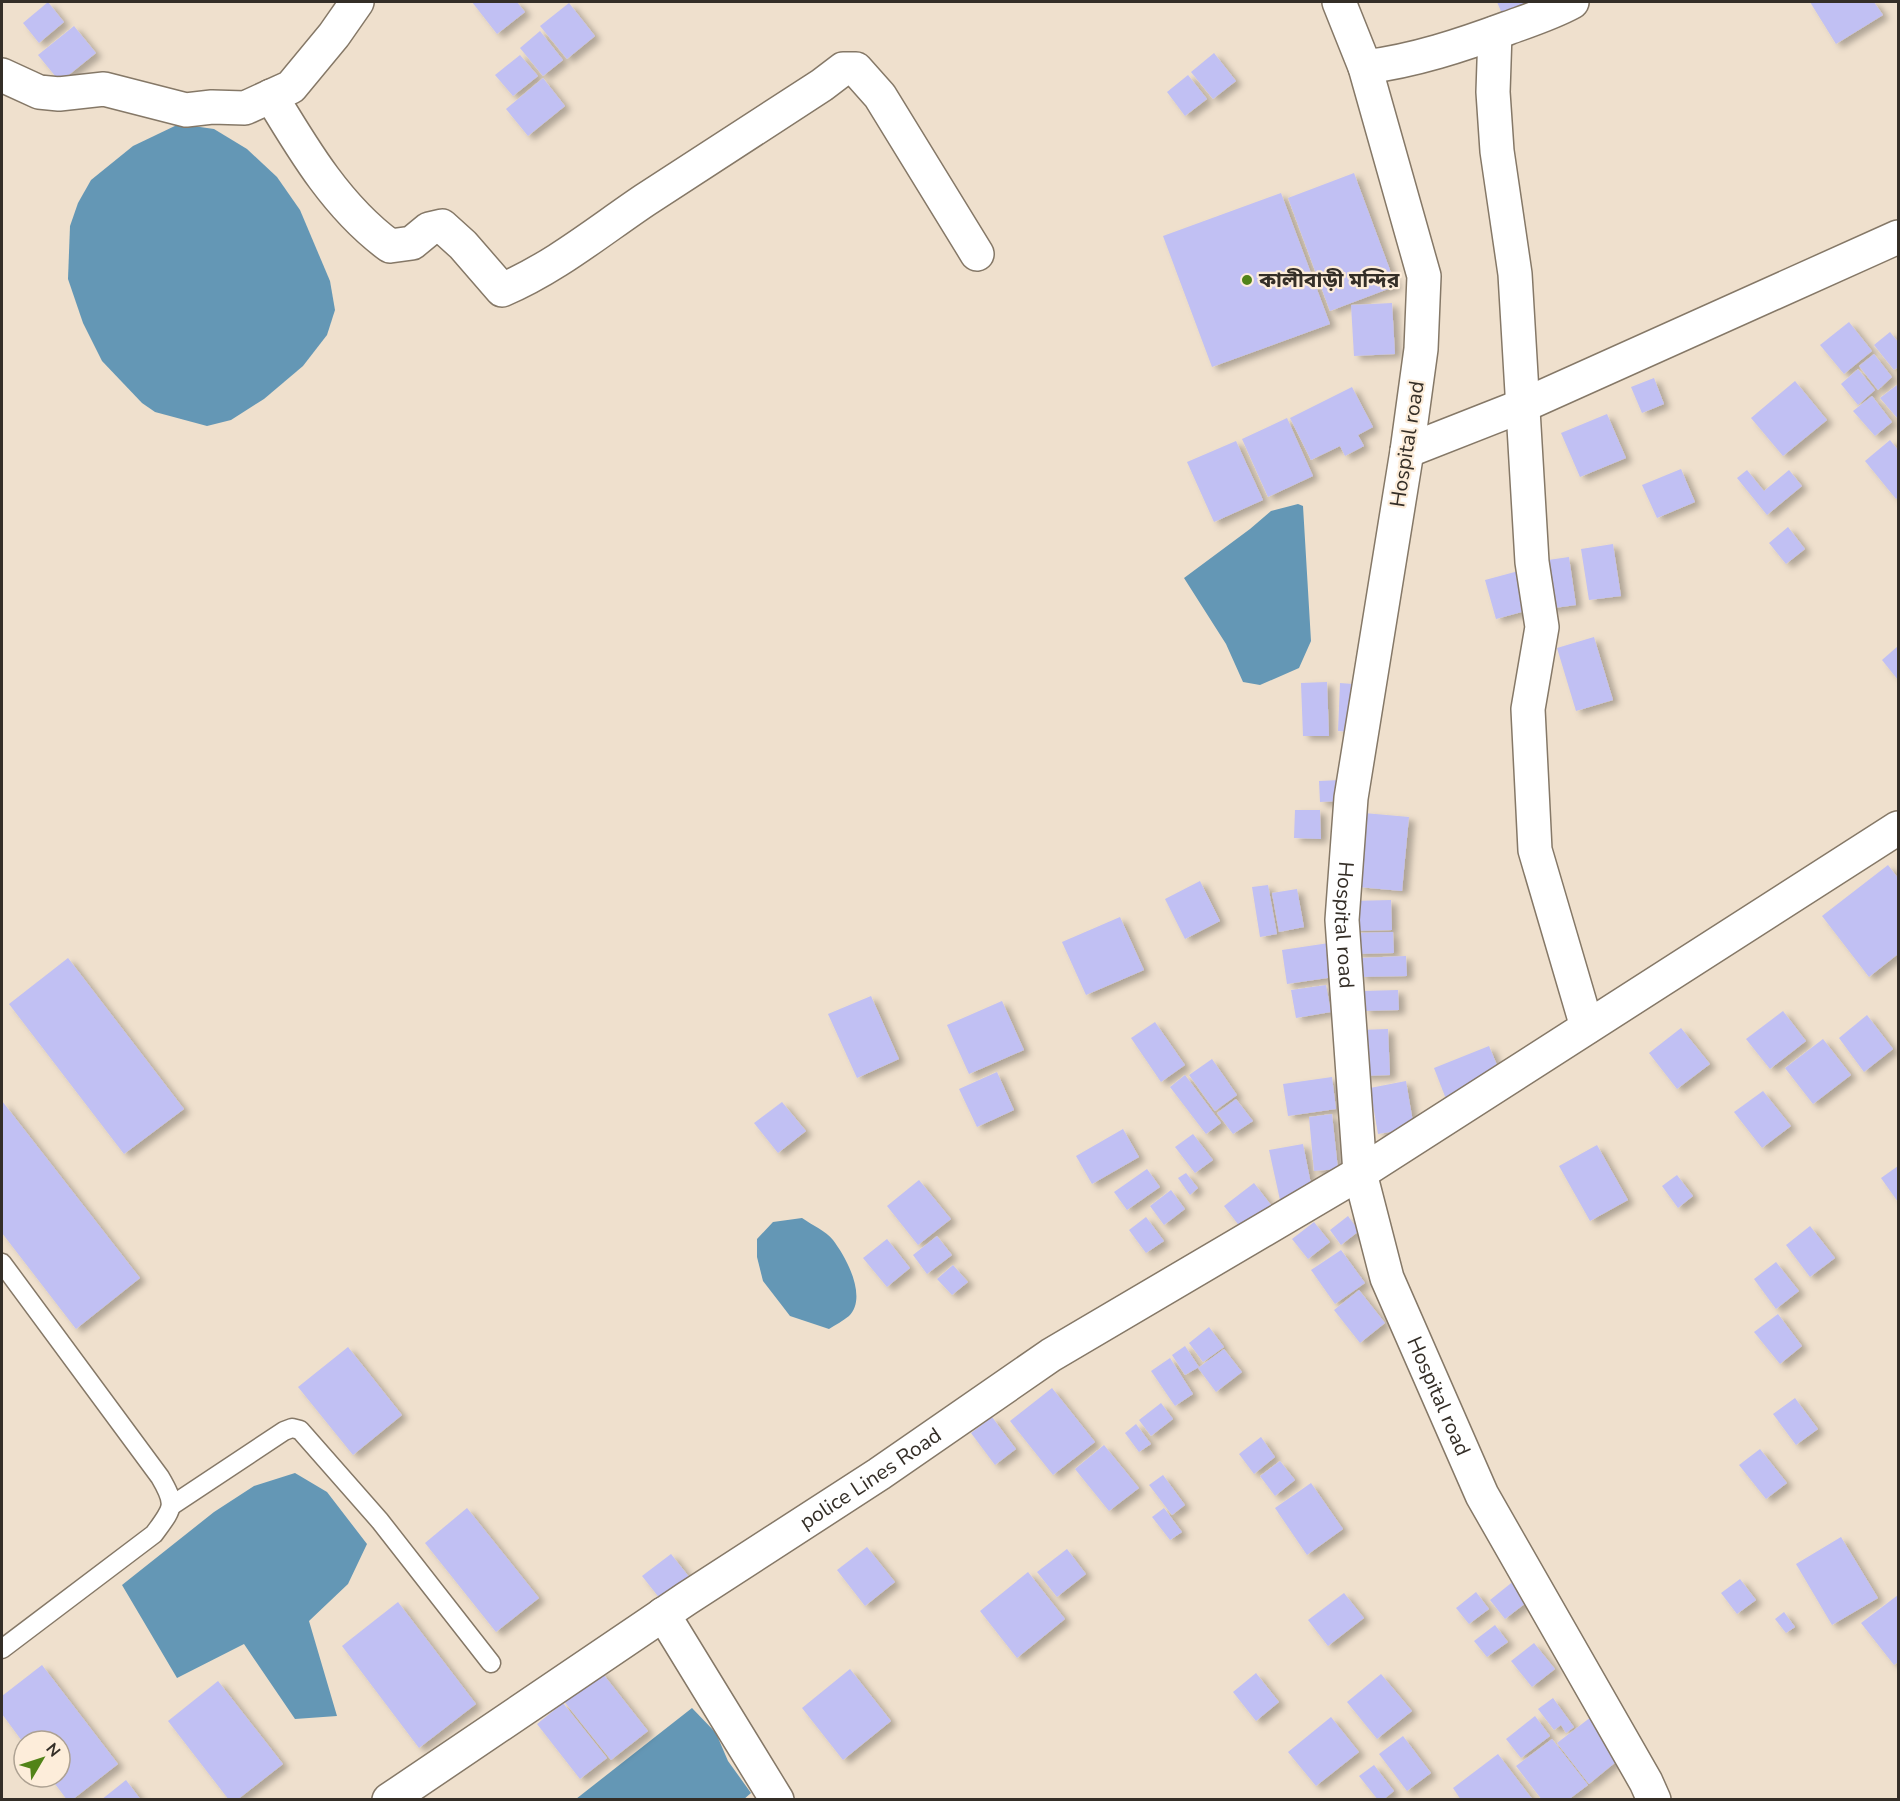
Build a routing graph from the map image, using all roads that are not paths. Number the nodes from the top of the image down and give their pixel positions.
1 (357, 2) edge
2 (1338, 2) edge
3 (1572, 2) edge
4 (1487, 36) junction
5 (1376, 66) junction
6 (2, 75) edge
7 (271, 96) junction
8 (1899, 237) edge
9 (977, 254) dead end
10 (1524, 405) junction
11 (1407, 451) junction
12 (1899, 828) edge
13 (1587, 1027) junction
14 (1360, 1173) junction
15 (2, 1263) edge
16 (171, 1506) junction
17 (663, 1614) junction
18 (2, 1649) edge
19 (491, 1663) dead end
20 (389, 1800) edge
21 (777, 1800) edge
22 (1654, 1800) edge

1 - 7 street
2 - 5 street, Hospital road
3 - 4 street
4 - 5 street
4 - 10 street
5 - 11 street, Hospital road
6 - 7 street
7 - 9 street
8 - 10 street
10 - 11 street
10 - 13 street
11 - 14 street, Hospital road
12 - 13 street, police Lines Road
13 - 14 street, police Lines Road
14 - 17 street, police Lines Road
14 - 22 street, Hospital road
15 - 16 lane
16 - 18 lane
16 - 19 lane
17 - 20 street, police Lines Road
17 - 21 street

